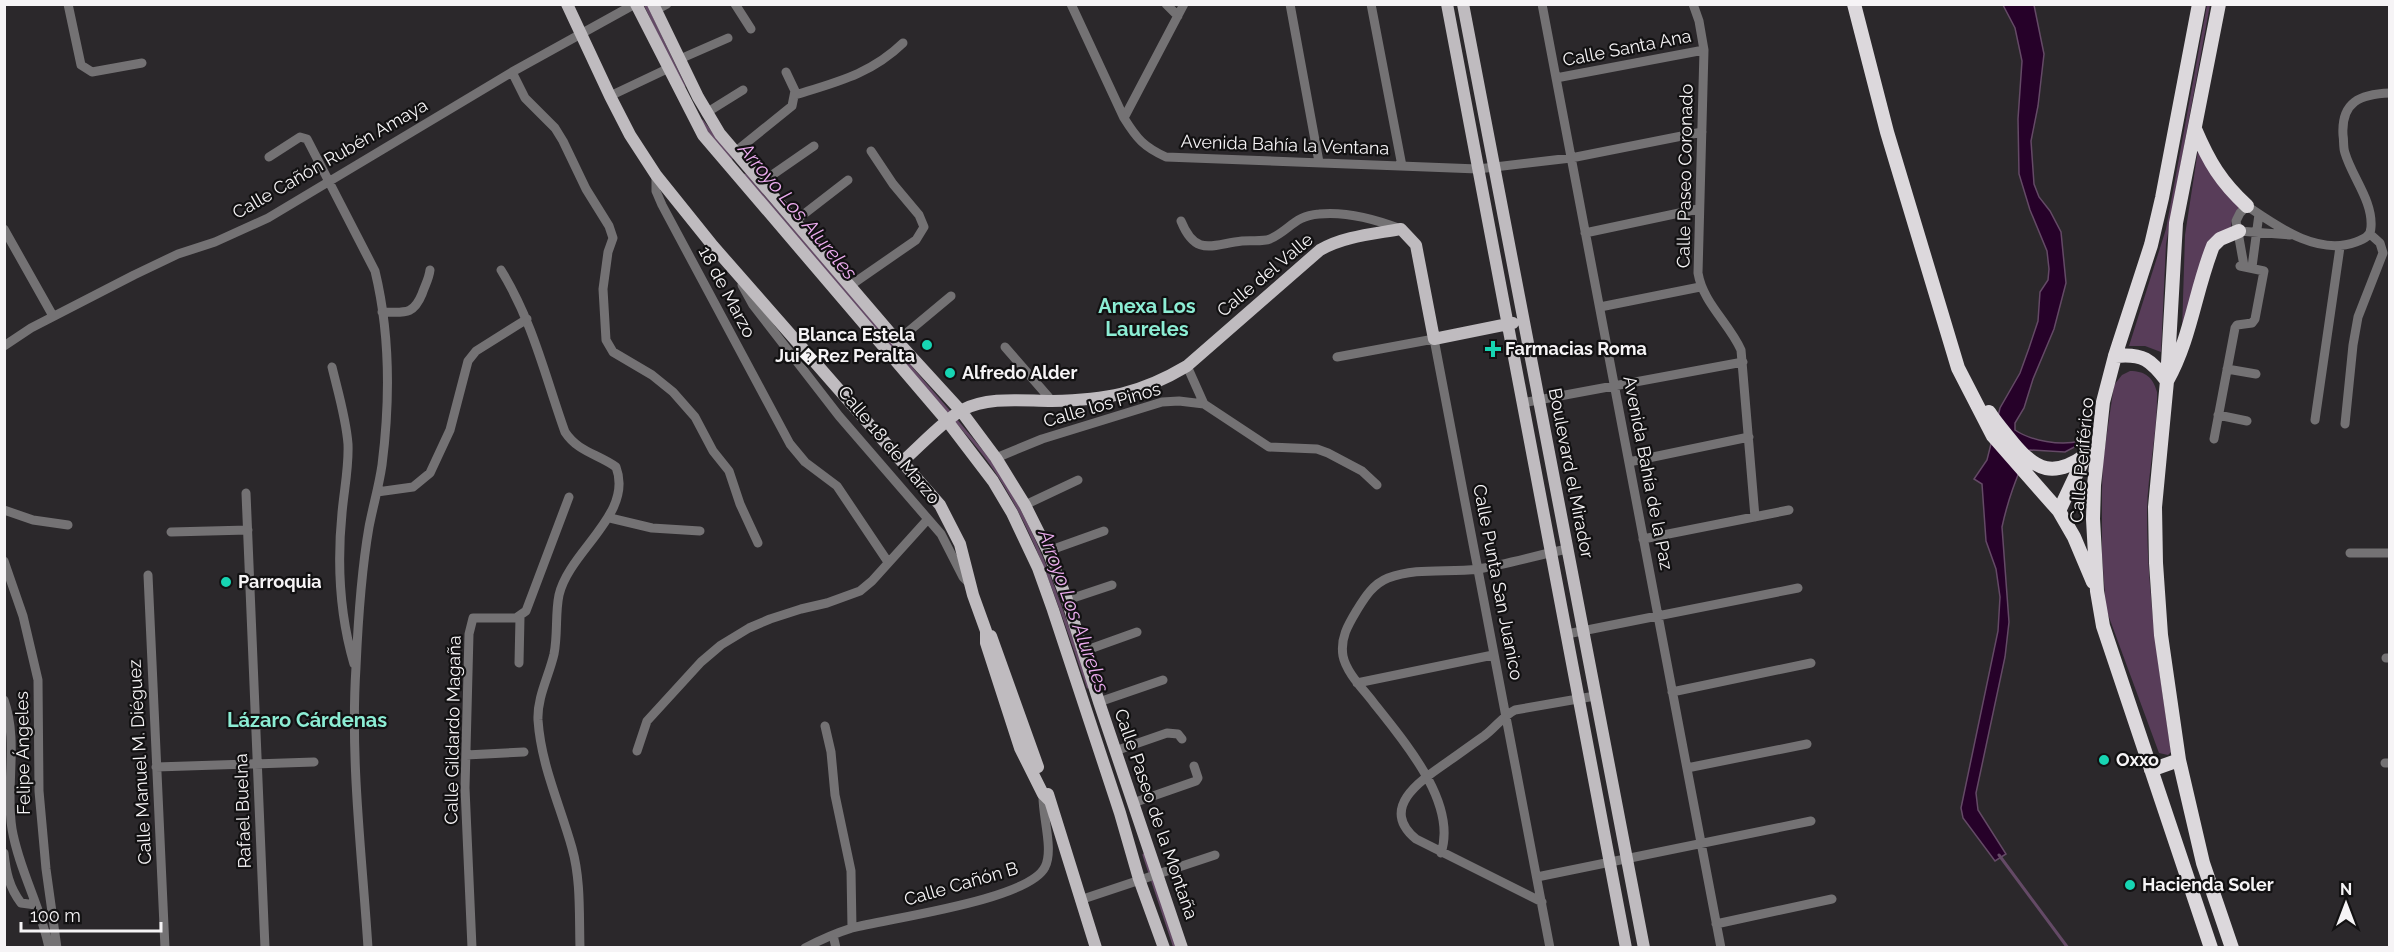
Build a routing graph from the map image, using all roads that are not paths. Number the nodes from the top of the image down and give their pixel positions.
1 (68, 4) edge
2 (567, 4) edge
3 (635, 4) edge
4 (735, 4) edge
5 (1071, 4) edge
6 (1166, 4) edge
7 (1184, 4) edge
8 (1290, 4) edge
9 (1371, 4) edge
10 (1447, 4) edge
11 (1463, 4) edge
12 (1542, 4) edge
13 (1693, 4) edge
14 (1854, 4) edge
15 (1863, 4) edge
16 (2199, 4) edge
17 (2219, 4) edge
18 (2228, 4) edge
19 (659, 6) edge
20 (1178, 16) junction
21 (751, 29) dead end
22 (2213, 31) junction
23 (580, 33) junction
24 (728, 39) dead end
25 (903, 43) dead end
26 (1704, 50) junction
27 (680, 58) junction
28 (142, 63) dead end
29 (667, 69) junction
30 (512, 72) junction
31 (786, 72) dead end
32 (1556, 78) junction
33 (743, 90) dead end
34 (2390, 93) edge
35 (795, 94) junction
36 (610, 96) junction
37 (706, 113) junction
38 (1124, 118) junction
39 (2195, 129) junction
40 (1702, 132) junction
41 (814, 146) dead end
42 (735, 152) junction
43 (871, 152) dead end
44 (269, 157) dead end
45 (1571, 158) junction
46 (1319, 162) junction
47 (1402, 166) junction
48 (1494, 167) junction
49 (1478, 169) junction
50 (656, 175) junction
51 (848, 180) dead end
52 (328, 182) junction
53 (762, 182) junction
54 (1698, 209) junction
55 (2253, 210) junction
56 (795, 221) junction
57 (1181, 221) dead end
58 (1401, 229) junction
59 (2239, 231) junction
60 (1586, 232) junction
61 (2256, 232) junction
62 (6, 233) edge
63 (2370, 234) junction
64 (2295, 236) junction
65 (2340, 247) junction
66 (2245, 267) junction
67 (430, 270) dead end
68 (501, 270) dead end
69 (735, 271) junction
70 (851, 285) junction
71 (1700, 287) junction
72 (951, 296) dead end
73 (1600, 307) junction
74 (382, 312) junction
75 (53, 316) junction
76 (527, 319) junction
77 (1523, 321) junction
78 (1508, 324) junction
79 (1434, 339) junction
80 (897, 341) junction
81 (4, 346) edge
82 (1005, 347) dead end
83 (2115, 356) junction
84 (1337, 357) dead end
85 (1743, 362) junction
86 (1187, 366) junction
87 (332, 367) dead end
88 (2227, 369) junction
89 (2256, 374) dead end
90 (2167, 381) junction
91 (1614, 386) junction
92 (1539, 400) junction
93 (1052, 401) junction
94 (1522, 403) junction
95 (1204, 404) junction
96 (2218, 415) junction
97 (954, 416) junction
98 (2315, 420) dead end
99 (2247, 421) dead end
100 (2100, 424) junction
101 (2345, 424) dead end
102 (1749, 437) junction
103 (2214, 439) dead end
104 (2086, 455) junction
105 (996, 458) junction
106 (903, 461) junction
107 (1629, 462) junction
108 (2026, 465) junction
109 (1078, 480) dead end
110 (1377, 485) dead end
111 (377, 492) junction
112 (246, 493) dead end
113 (569, 497) dead end
114 (1025, 505) junction
115 (4, 510) edge
116 (1789, 510) dead end
117 (2059, 512) junction
118 (1755, 517) junction
119 (610, 518) junction
120 (928, 519) junction
121 (68, 525) dead end
122 (248, 530) junction
123 (700, 531) dead end
124 (1104, 531) dead end
125 (171, 532) dead end
126 (1643, 539) junction
127 (758, 543) dead end
128 (1568, 549) junction
129 (1048, 551) junction
130 (1551, 553) junction
131 (2350, 553) dead end
132 (2390, 553) edge
133 (4, 561) edge
134 (888, 562) junction
135 (1478, 569) junction
136 (148, 575) dead end
137 (970, 585) junction
138 (1112, 585) dead end
139 (1798, 588) dead end
140 (2097, 591) junction
141 (1067, 600) junction
142 (1658, 616) junction
143 (520, 617) junction
144 (1583, 630) junction
145 (1137, 633) dead end
146 (1567, 634) junction
147 (1084, 651) junction
148 (1493, 656) junction
149 (519, 663) dead end
150 (1811, 663) dead end
151 (356, 669) junction
152 (1163, 680) dead end
153 (1357, 682) junction
154 (1672, 692) junction
155 (1595, 696) junction
156 (1579, 699) junction
157 (4, 700) edge
158 (1099, 702) junction
159 (1505, 717) junction
160 (825, 726) dead end
161 (1182, 739) dead end
162 (1807, 744) dead end
163 (637, 751) dead end
164 (1115, 751) junction
165 (524, 752) dead end
166 (465, 755) junction
167 (2179, 760) junction
168 (314, 762) dead end
169 (258, 764) junction
170 (1194, 766) dead end
171 (156, 767) junction
172 (1687, 768) junction
173 (2151, 770) junction
174 (1426, 777) junction
175 (1047, 795) junction
176 (1133, 803) junction
177 (1811, 821) dead end
178 (1701, 844) junction
179 (4, 853) edge
180 (1441, 853) junction
181 (1215, 855) dead end
182 (1627, 859) junction
183 (1610, 862) junction
184 (1149, 876) junction
185 (1537, 878) junction
186 (1832, 899) dead end
187 (1080, 900) junction
188 (1542, 902) junction
189 (36, 905) junction
190 (1716, 924) junction
191 (852, 928) junction
192 (833, 935) junction
193 (49, 948) edge
194 (57, 948) edge
195 (165, 948) edge
196 (265, 948) edge
197 (368, 948) edge
198 (472, 948) edge
199 (580, 948) edge
200 (805, 948) edge
201 (836, 948) edge
202 (1096, 948) edge
203 (1164, 948) edge
204 (1182, 948) edge
205 (1550, 948) edge
206 (1626, 948) edge
207 (1644, 948) edge
208 (1721, 948) edge
209 (2211, 948) edge
210 (2232, 948) edge

1 - 28 street
2 - 23 main road, Calle 18 de Marzo
3 - 23 street, Calle Cañón Rubén Amaya
3 - 29 main road, Calle Paseo de la Montaña
4 - 21 street
5 - 38 street, Avenida Bahía la Ventana
6 - 20 street
7 - 20 street
8 - 46 street
9 - 47 street
10 - 49 main road, Boulevard el Mirador
11 - 48 main road, Boulevard el Mirador
12 - 32 street, Avenida Bahía de la Paz
13 - 26 street, Calle Paseo Coronado
14 - 108 highway
15 - 108 highway
16 - 83 highway, Calle Periférico
17 - 22 highway
18 - 22 highway
19 - 27 main road, Calle Paseo de la Montaña
20 - 38 street
22 - 39 highway
23 - 30 street, Calle Cañón Rubén Amaya
23 - 36 main road, Calle 18 de Marzo
24 - 27 street
25 - 35 street
26 - 32 street, Calle Santa Ana
26 - 40 street, Calle Paseo Coronado
27 - 37 main road, Calle Paseo de la Montaña
29 - 36 street
29 - 97 main road, Calle Paseo de la Montaña
30 - 52 street, Calle Cañón Rubén Amaya
30 - 127 street
31 - 35 street
32 - 45 street, Avenida Bahía de la Paz
33 - 37 street
34 - 63 street
35 - 42 street
36 - 50 main road, Calle 18 de Marzo
37 - 42 main road, Calle Paseo de la Montaña
38 - 46 street, Avenida Bahía la Ventana
39 - 55 highway
39 - 90 highway
40 - 45 street, Avenida Bahía la Ventana
40 - 54 street, Calle Paseo Coronado
41 - 53 street
42 - 53 main road, Calle Paseo de la Montaña
43 - 70 street
44 - 52 street
45 - 48 street, Avenida Bahía la Ventana
45 - 60 street, Avenida Bahía de la Paz
46 - 47 street, Avenida Bahía la Ventana
47 - 49 street, Avenida Bahía la Ventana
48 - 49 street, Avenida Bahía la Ventana
48 - 77 main road, Boulevard el Mirador
49 - 78 main road, Boulevard el Mirador
50 - 69 main road, Calle 18 de Marzo
50 - 134 street, 18 de Marzo
51 - 56 street
52 - 74 street
52 - 75 street, Calle Cañón Rubén Amaya
53 - 56 main road, Calle Paseo de la Montaña
54 - 60 street
54 - 71 street, Calle Paseo Coronado
55 - 59 street
55 - 61 street
55 - 64 street
56 - 70 main road, Calle Paseo de la Montaña
57 - 58 street
58 - 79 main road, Calle Punta San Juanico
58 - 86 main road, Calle del Valle
59 - 61 street
59 - 66 street
59 - 90 highway
60 - 73 street, Avenida Bahía de la Paz
61 - 64 street
61 - 66 street
62 - 75 street
63 - 65 street
63 - 101 street
64 - 65 street
65 - 98 street
66 - 88 street
67 - 74 street
68 - 76 street
69 - 106 main road, Calle 18 de Marzo
69 - 120 street, Calle 18 de Marzo
70 - 80 main road, Calle Paseo de la Montaña
71 - 73 street
71 - 85 street, Calle Paseo Coronado
72 - 80 street
73 - 91 street, Avenida Bahía de la Paz
74 - 111 street
75 - 81 street, Calle Cañón Rubén Amaya
76 - 111 street
76 - 119 street
77 - 78 main road
77 - 92 main road, Boulevard el Mirador
78 - 79 main road
78 - 94 main road, Boulevard el Mirador
79 - 84 street
79 - 135 street, Calle Punta San Juanico
80 - 97 main road, Calle Paseo de la Montaña
82 - 93 street
83 - 90 highway
83 - 100 highway, Calle Periférico
85 - 91 street
85 - 102 street, Calle Paseo Coronado
86 - 93 main road, Calle del Valle
86 - 95 street
87 - 151 street
88 - 89 street
88 - 96 street
90 - 167 highway
91 - 92 street
91 - 107 street, Avenida Bahía de la Paz
92 - 94 street
92 - 128 main road, Boulevard el Mirador
93 - 97 main road, Calle del Valle
94 - 130 main road, Boulevard el Mirador
95 - 105 street, Calle los Pinos
95 - 110 street, Calle los Pinos
96 - 99 street
96 - 103 street
97 - 105 main road, Calle Paseo de la Montaña
97 - 106 main road, Calle del Valle
97 - 184 main road, Calle Paseo de la Montaña
100 - 104 highway
100 - 140 highway, Calle Periférico
102 - 107 street
102 - 118 street, Calle Paseo Coronado
104 - 108 highway
104 - 117 highway
105 - 114 main road, Calle Paseo de la Montaña
106 - 137 main road, Calle 18 de Marzo
107 - 126 street, Avenida Bahía de la Paz
108 - 117 highway
109 - 114 street
111 - 151 street
112 - 122 street, Rafael Buelna
113 - 143 street
114 - 129 main road, Calle Paseo de la Montaña
115 - 121 street
116 - 118 street
117 - 140 highway
118 - 126 street
119 - 123 street
119 - 199 street
120 - 134 street
120 - 137 street, Calle 18 de Marzo
122 - 125 street
122 - 169 street, Rafael Buelna
124 - 129 street
126 - 142 street, Avenida Bahía de la Paz
128 - 130 street
128 - 144 main road, Boulevard el Mirador
129 - 141 main road, Calle Paseo de la Montaña
130 - 135 street
130 - 146 main road, Boulevard el Mirador
131 - 132 street
133 - 194 street, Felipe Ángeles
134 - 163 street
135 - 148 street, Calle Punta San Juanico
135 - 153 street
136 - 171 street, Calle Manuel M. Diéguez
137 - 175 main road, Calle 18 de Marzo
138 - 141 street
139 - 142 street
140 - 173 highway, Calle Periférico
141 - 147 main road, Calle Paseo de la Montaña
142 - 144 street
142 - 154 street, Avenida Bahía de la Paz
143 - 149 street
143 - 166 street, Calle Gildardo Magaña
144 - 146 street
144 - 155 main road, Boulevard el Mirador
145 - 147 street
146 - 156 main road, Boulevard el Mirador
147 - 158 main road, Calle Paseo de la Montaña
148 - 153 street
148 - 159 street, Calle Punta San Juanico
150 - 154 street
151 - 197 street
152 - 158 street
153 - 174 street
154 - 172 street, Avenida Bahía de la Paz
155 - 156 street
155 - 182 main road, Boulevard el Mirador
156 - 159 street
156 - 183 main road, Boulevard el Mirador
157 - 189 street
158 - 164 main road, Calle Paseo de la Montaña
159 - 174 street
159 - 185 street, Calle Punta San Juanico
160 - 191 street
161 - 164 street
162 - 172 street
164 - 176 main road, Calle Paseo de la Montaña
165 - 166 street
166 - 198 street, Calle Gildardo Magaña
167 - 173 highway
167 - 210 highway
168 - 169 street
169 - 171 street
169 - 196 street, Rafael Buelna
170 - 176 street
171 - 195 street, Calle Manuel M. Diéguez
172 - 178 street, Avenida Bahía de la Paz
173 - 209 highway, Calle Periférico
174 - 180 street
174 - 180 street
175 - 187 main road, Calle 18 de Marzo
175 - 191 street, Calle Cañón B
176 - 184 main road, Calle Paseo de la Montaña
177 - 178 street
178 - 182 street
178 - 190 street, Avenida Bahía de la Paz
179 - 189 street
180 - 188 street
181 - 184 street
182 - 183 street
182 - 207 main road, Boulevard el Mirador
183 - 185 street
183 - 206 main road, Boulevard el Mirador
184 - 187 street
184 - 203 main road
184 - 204 main road, Calle Paseo de la Montaña
185 - 188 street, Calle Punta San Juanico
186 - 190 street
187 - 202 main road, Calle 18 de Marzo
188 - 205 street, Calle Punta San Juanico
189 - 193 street
190 - 208 street, Avenida Bahía de la Paz
191 - 192 street, Calle Cañón B
192 - 200 street, Calle Cañón B
192 - 201 street

